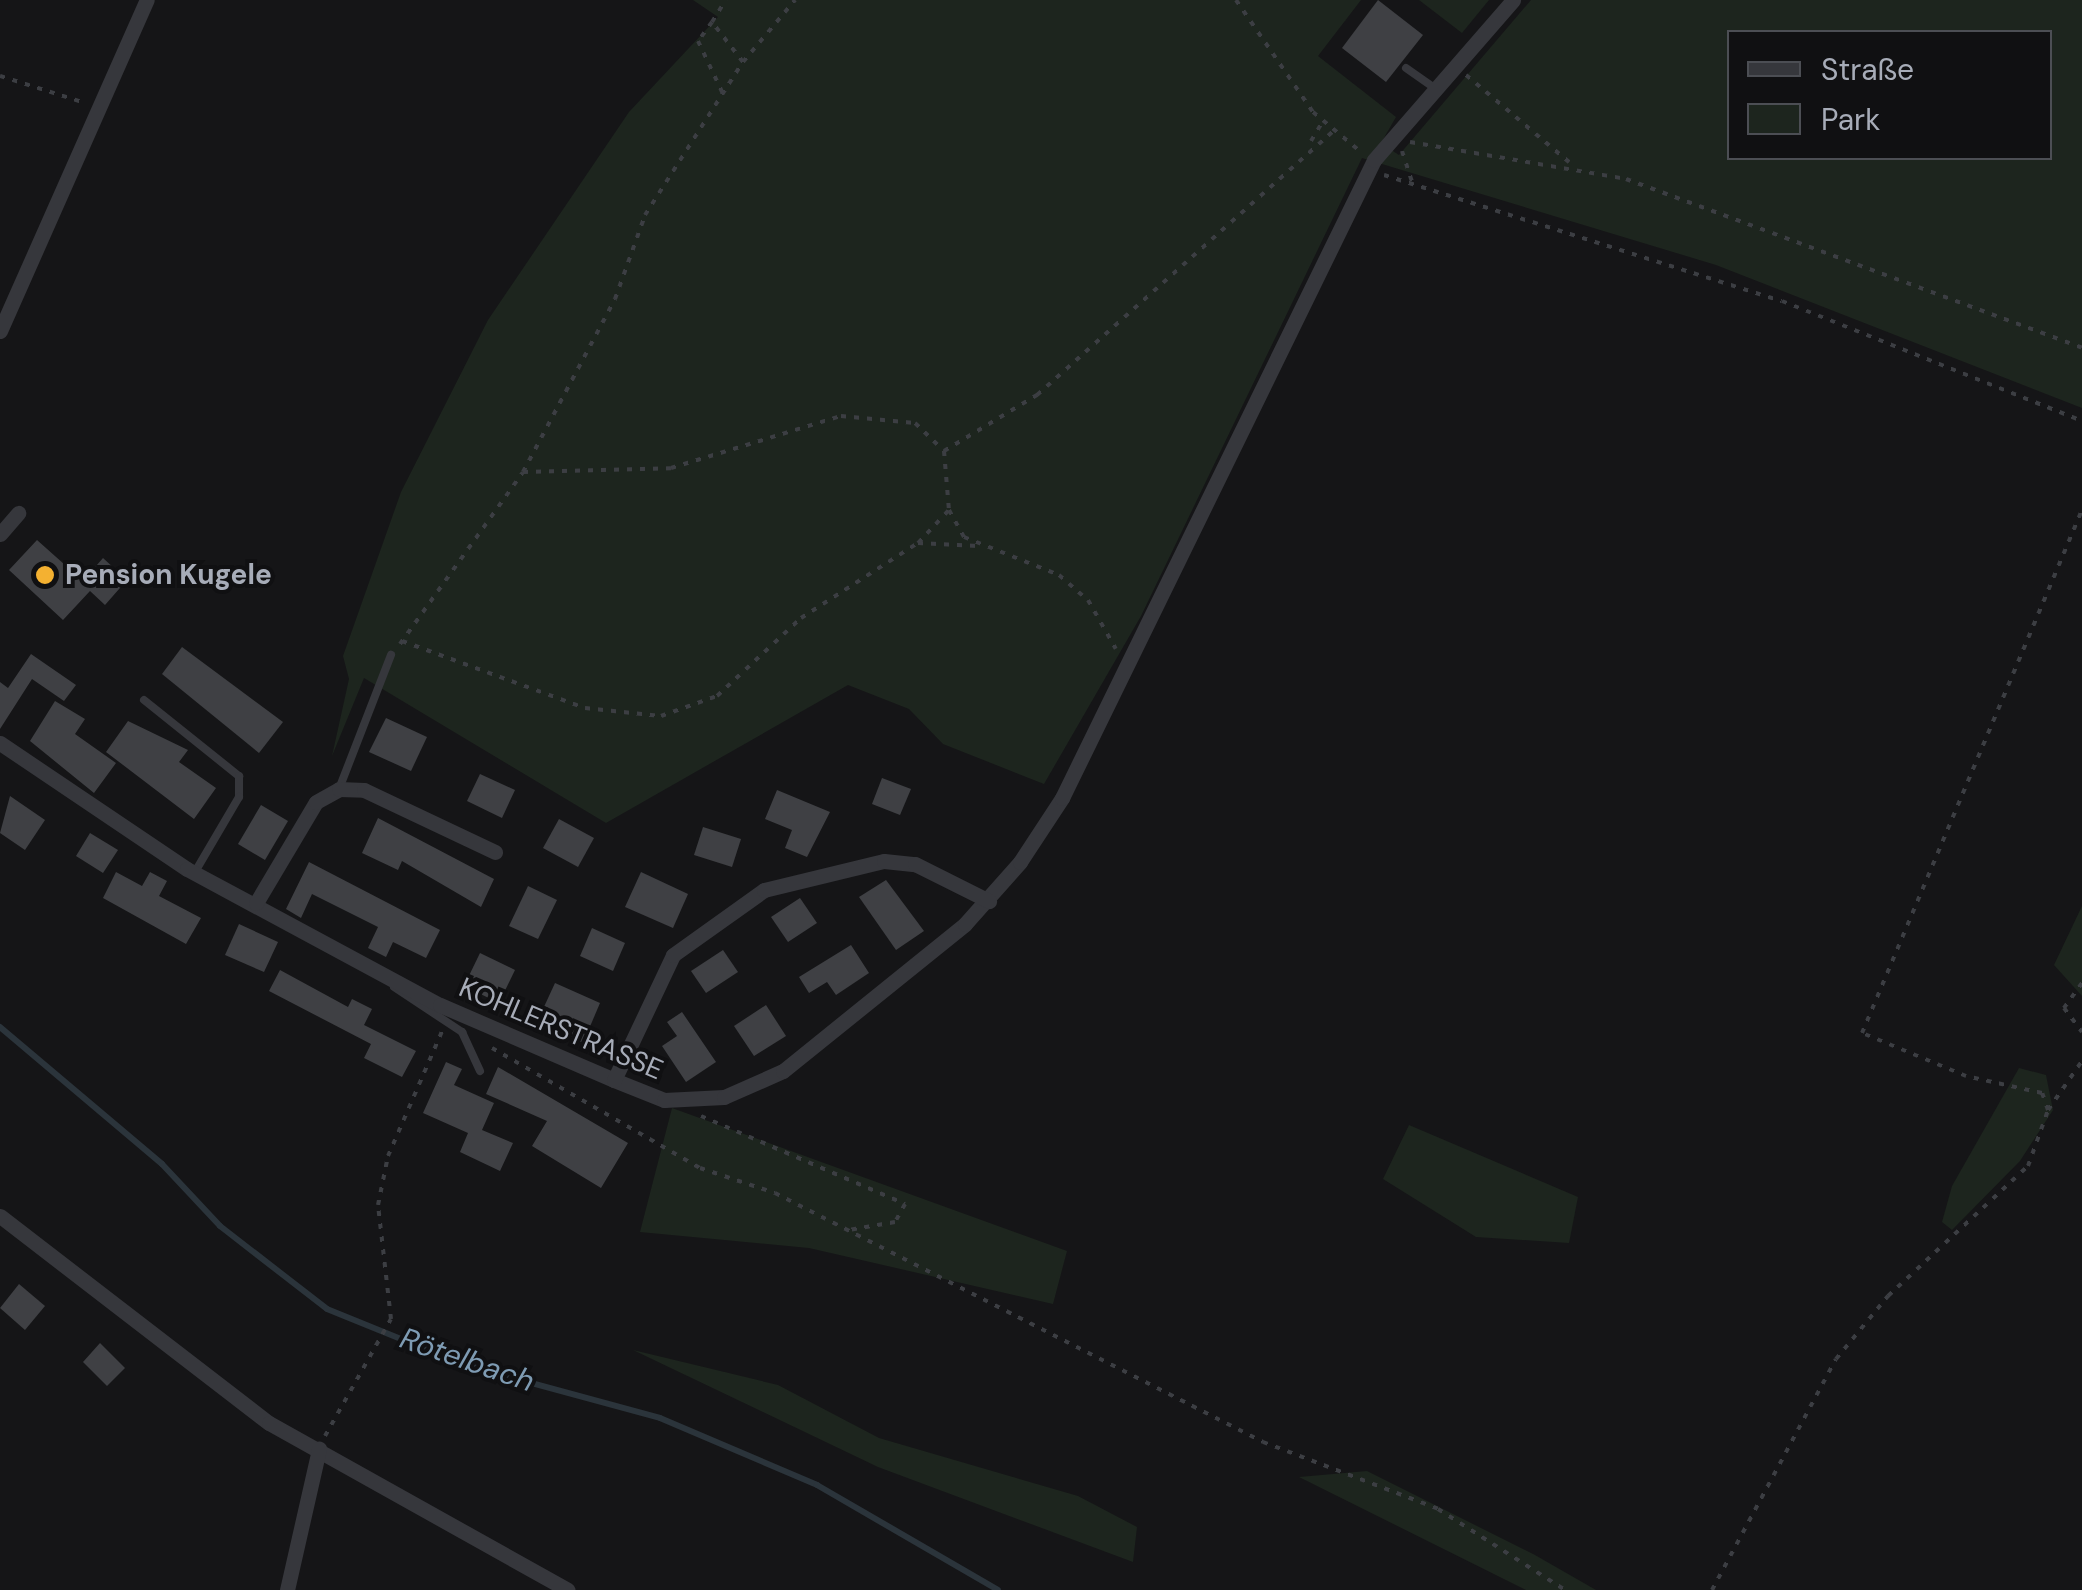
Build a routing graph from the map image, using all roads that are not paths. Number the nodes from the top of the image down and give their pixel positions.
1 (147, 0) edge
2 (1513, 0) edge
3 (1406, 68) dead end
4 (1436, 89) junction
5 (0, 331) edge
6 (18, 514) dead end
7 (0, 534) edge
8 (391, 655) road end
9 (144, 700) dead end
10 (0, 743) edge
11 (339, 789) junction
12 (495, 852) dead end
13 (194, 873) junction
14 (989, 902) junction
15 (256, 903) junction
16 (384, 976) junction
17 (480, 1070) dead end
18 (614, 1080) junction
19 (0, 1216) edge
20 (323, 1451) junction
21 (287, 1590) edge
22 (568, 1590) edge

1 - 5 street
2 - 4 street
3 - 4 lane
4 - 14 street, KOHLERSTRASSE
6 - 7 street
8 - 11 lane
9 - 13 lane
10 - 13 street, KOHLERSTRASSE
11 - 12 street
11 - 15 street
13 - 15 street, KOHLERSTRASSE
14 - 18 street, KOHLERSTRASSE
14 - 18 street
15 - 16 street, KOHLERSTRASSE
16 - 17 lane
16 - 18 street, KOHLERSTRASSE
19 - 20 street
20 - 21 street
20 - 22 street

